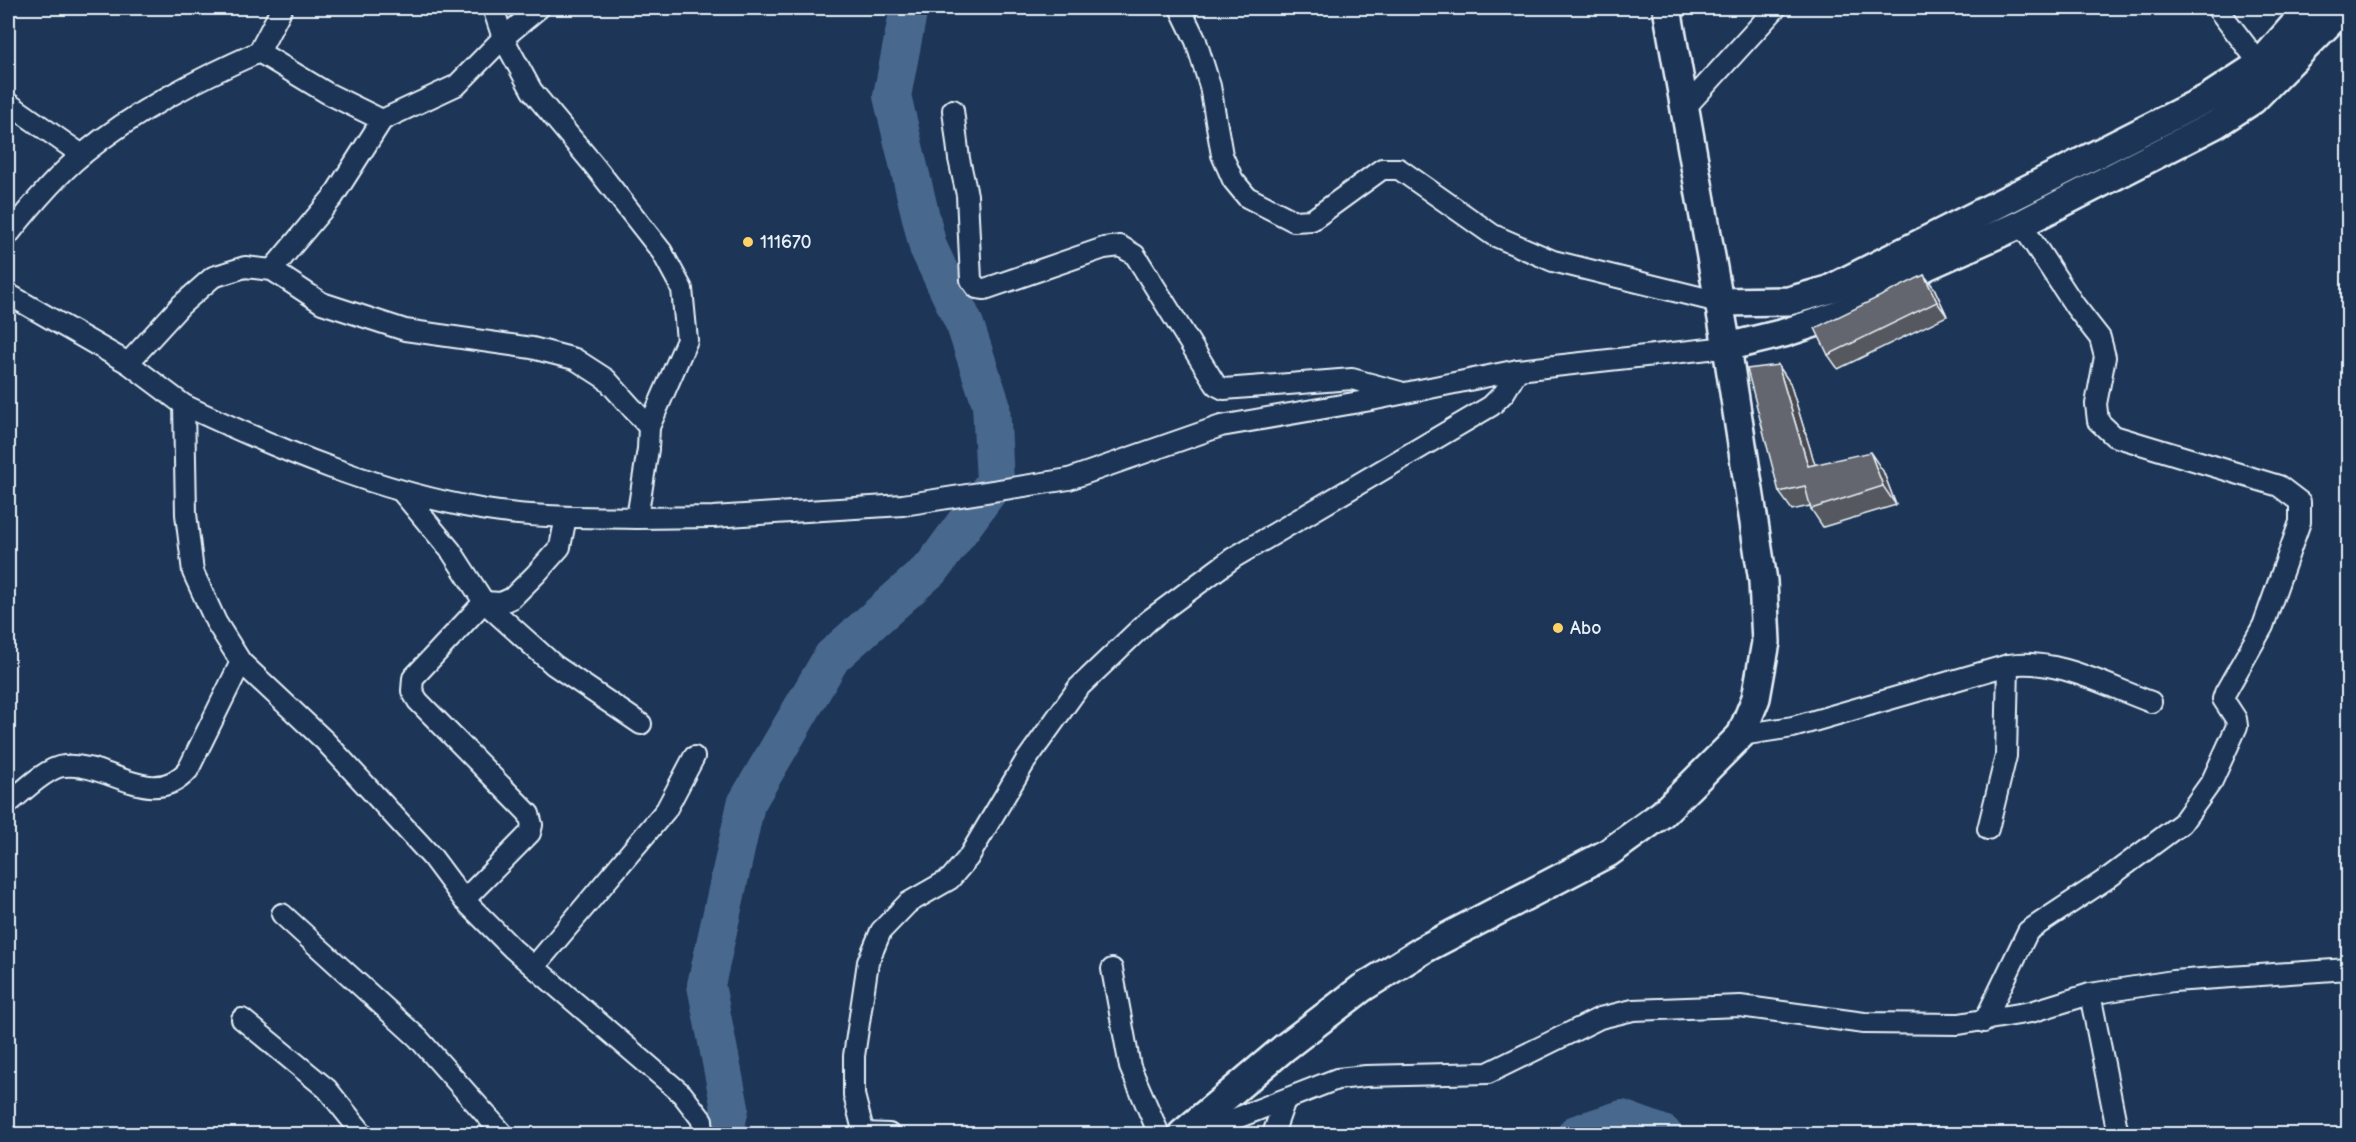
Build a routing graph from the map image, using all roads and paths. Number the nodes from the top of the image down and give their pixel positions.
1 (282, 8) edge
2 (493, 8) edge
3 (539, 8) edge
4 (1180, 8) edge
5 (1667, 8) edge
6 (1776, 8) edge
7 (2217, 8) edge
8 (2309, 8) edge
9 (2344, 8) edge
10 (503, 38) junction
11 (259, 52) junction
12 (2260, 64) junction
13 (8, 103) edge
14 (1684, 109) junction
15 (953, 110) dead end
16 (382, 120) junction
17 (82, 155) junction
18 (2021, 224) junction
19 (8, 235) edge
20 (272, 270) junction
21 (8, 294) edge
22 (1719, 302) junction
23 (1727, 347) junction
24 (128, 363) junction
25 (1518, 370) junction
26 (1405, 393) junction
27 (184, 405) junction
28 (649, 427) junction
29 (402, 492) junction
30 (566, 517) junction
31 (637, 518) junction
32 (484, 602) junction
33 (241, 662) junction
34 (2008, 665) junction
35 (2151, 702) dead end
36 (641, 724) dead end
37 (1741, 735) junction
38 (694, 757) dead end
39 (8, 804) edge
40 (1988, 829) dead end
41 (464, 900) junction
42 (282, 914) dead end
43 (534, 967) junction
44 (1112, 969) dead end
45 (2349, 969) edge
46 (2090, 994) junction
47 (242, 1019) dead end
48 (1984, 1022) junction
49 (1285, 1100) junction
50 (1188, 1131) edge
51 (363, 1134) edge
52 (503, 1134) edge
53 (703, 1134) edge
54 (864, 1134) edge
55 (889, 1134) edge
56 (1160, 1134) edge
57 (1273, 1134) edge
58 (2118, 1134) edge

1 - 11 street
2 - 10 street
3 - 10 street
4 - 22 street
5 - 14 main road
6 - 14 street
7 - 12 street
8 - 12 main road
9 - 18 main road
10 - 16 street
10 - 28 street
11 - 16 street
11 - 17 street
12 - 22 main road
13 - 17 street
14 - 22 main road
15 - 26 street
16 - 20 street
17 - 19 street
18 - 23 main road
18 - 48 street
20 - 24 street
20 - 28 street
21 - 24 street
22 - 23 main road
23 - 25 street
23 - 37 main road
24 - 27 street
25 - 26 street
25 - 54 street
26 - 31 street
27 - 29 street
27 - 33 street
28 - 31 street
29 - 30 street
29 - 32 street
30 - 31 street
30 - 32 street
32 - 36 street
32 - 41 street
33 - 39 street
33 - 41 street
34 - 35 street
34 - 37 street
34 - 40 street
37 - 50 main road
38 - 43 street
41 - 43 street
42 - 52 street
43 - 53 street
44 - 56 street
45 - 46 street
46 - 48 street
46 - 58 street
47 - 51 street
48 - 49 street
49 - 50 street
49 - 57 street
54 - 55 street

